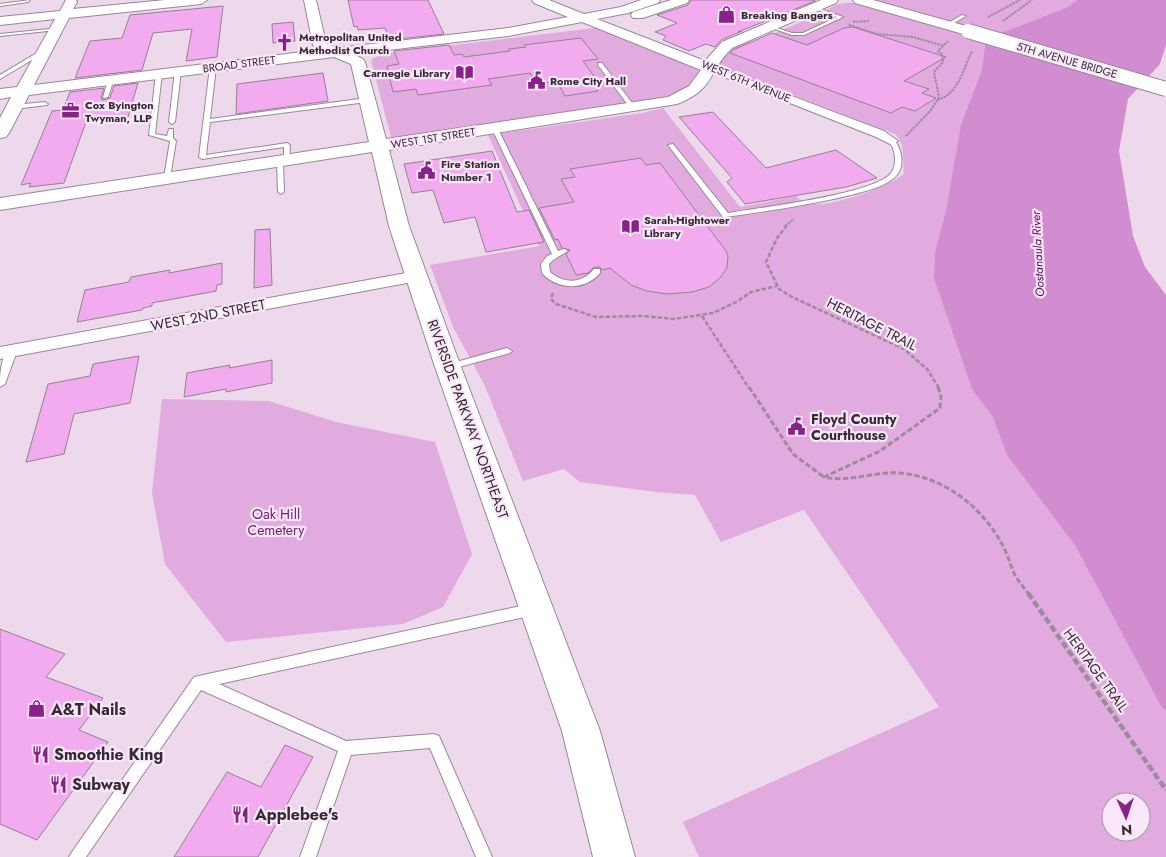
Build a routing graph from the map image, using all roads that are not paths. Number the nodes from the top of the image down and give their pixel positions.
1 (72, 0) edge
2 (201, 0) edge
3 (310, 0) edge
4 (538, 0) edge
5 (654, 0) edge
6 (682, 0) edge
7 (832, 0) edge
8 (859, 0) edge
9 (28, 1) edge
10 (140, 3) edge
11 (0, 5) edge
12 (814, 7) junction
13 (21, 13) junction
14 (64, 14) junction
15 (585, 18) junction
16 (0, 21) edge
17 (600, 24) junction
18 (768, 26) junction
19 (57, 29) junction
20 (508, 32) junction
21 (0, 35) edge
22 (743, 37) junction
23 (46, 50) junction
24 (335, 53) junction
25 (674, 53) junction
26 (600, 64) dead end
27 (213, 67) junction
28 (710, 68) junction
29 (178, 71) junction
30 (159, 73) junction
31 (0, 77) edge
32 (110, 79) junction
33 (1166, 89) edge
34 (23, 91) junction
35 (0, 94) edge
36 (105, 97) dead end
37 (367, 100) junction
38 (45, 104) dead end
39 (14, 107) junction
40 (633, 108) junction
41 (206, 121) junction
42 (172, 122) dead end
43 (495, 129) junction
44 (171, 130) dead end
45 (0, 133) edge
46 (170, 138) junction
47 (892, 141) joint
48 (671, 145) dead end
49 (379, 147) junction
50 (284, 161) junction
51 (167, 178) junction
52 (281, 192) dead end
53 (0, 204) edge
54 (597, 271) dead end
55 (416, 276) junction
56 (507, 351) dead end
57 (6, 352) edge
58 (448, 367) junction
59 (0, 384) edge
60 (537, 609) junction
61 (198, 682) junction
62 (346, 748) junction
63 (77, 857) edge
64 (308, 857) edge
65 (484, 857) edge
66 (614, 857) edge

1 - 14 street
2 - 10 street
3 - 24 street, RIVERSIDE PARKWAY NORTHEAST
4 - 15 street, WEST 6TH AVENUE
5 - 15 street, BROAD STREET
6 - 17 street, BROAD STREET
7 - 12 street, WEST 1ST STREET
8 - 33 street, 5TH AVENUE BRIDGE, bridge
9 - 11 lane
9 - 13 lane
10 - 14 street
12 - 18 street, WEST 1ST STREET
12 - 18 lane
13 - 14 street
13 - 16 street
14 - 19 street
15 - 17 street, WEST 6TH AVENUE
15 - 20 street, BROAD STREET
17 - 20 street, BROAD STREET
17 - 25 street, WEST 6TH AVENUE
18 - 22 street, WEST 1ST STREET
19 - 21 lane
19 - 23 street
20 - 24 street, BROAD STREET
22 - 25 street
22 - 28 street, WEST 1ST STREET
23 - 31 lane
23 - 34 street
24 - 27 street, BROAD STREET
24 - 37 street, RIVERSIDE PARKWAY NORTHEAST
25 - 28 street, WEST 6TH AVENUE
26 - 40 lane
27 - 29 street, BROAD STREET
27 - 41 lane
28 - 40 street, WEST 1ST STREET
28 - 47 street, WEST 6TH AVENUE
29 - 30 street, BROAD STREET
29 - 42 lane
30 - 32 street, BROAD STREET
30 - 46 lane
32 - 34 street, BROAD STREET
32 - 36 lane
34 - 35 street, BROAD STREET
34 - 39 street
37 - 41 lane
37 - 49 street, RIVERSIDE PARKWAY NORTHEAST
38 - 39 lane
39 - 45 street
40 - 43 street, WEST 1ST STREET
41 - 50 lane
43 - 49 street, WEST 1ST STREET
43 - 54 lane
44 - 46 lane
46 - 51 lane
47 - 48 lane
49 - 50 street, WEST 1ST STREET
49 - 55 street, RIVERSIDE PARKWAY NORTHEAST
50 - 51 street, WEST 1ST STREET
50 - 52 lane
51 - 53 street, WEST 1ST STREET
55 - 57 street, WEST 2ND STREET
55 - 58 street, RIVERSIDE PARKWAY NORTHEAST
56 - 58 lane
57 - 59 lane
58 - 60 street, RIVERSIDE PARKWAY NORTHEAST
60 - 61 lane
60 - 66 street, RIVERSIDE PARKWAY NORTHEAST
61 - 62 lane
61 - 63 lane
62 - 64 lane
62 - 65 lane

